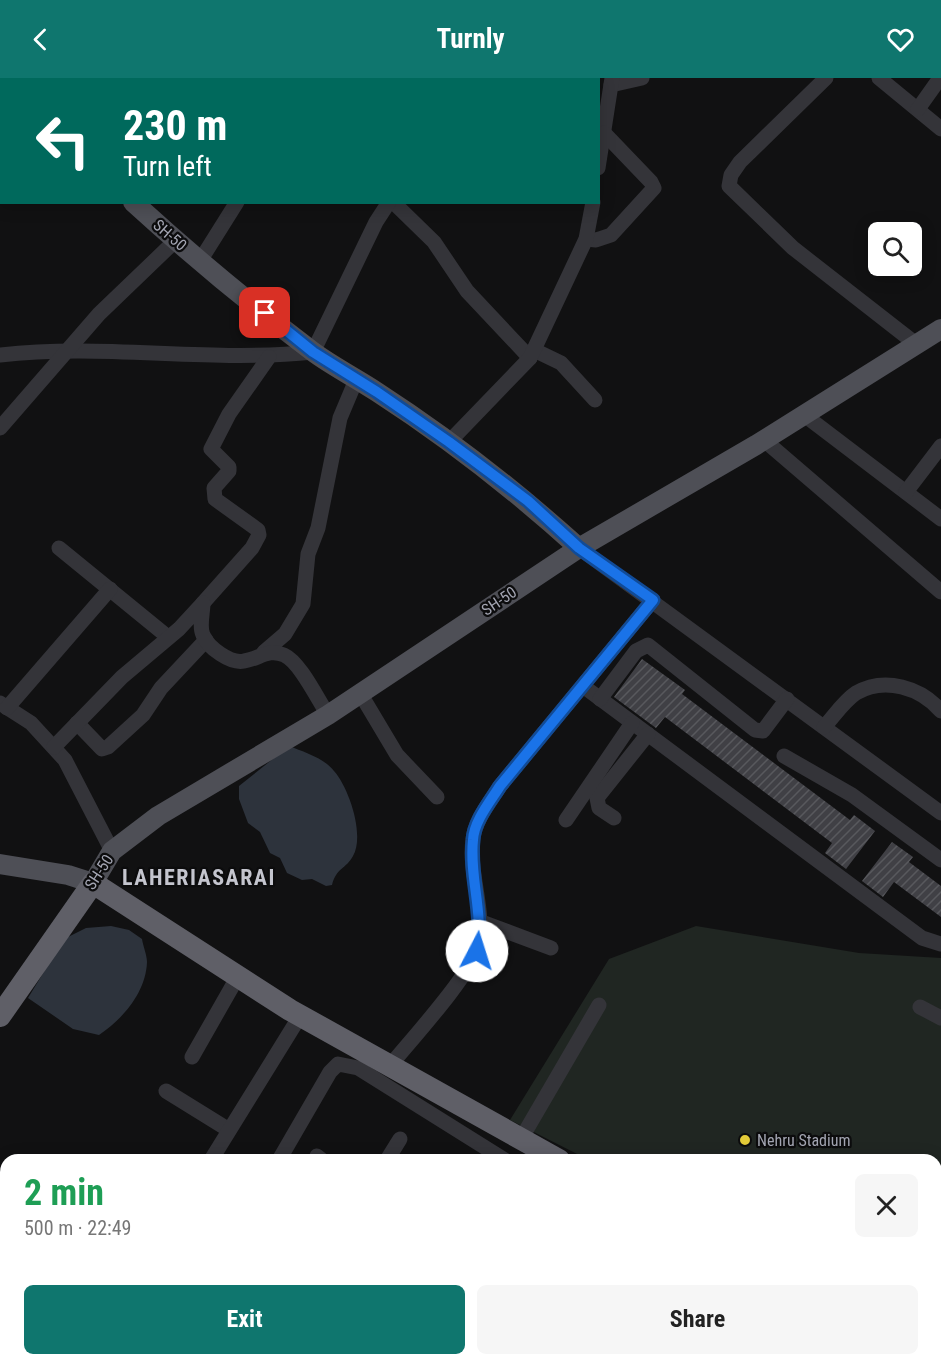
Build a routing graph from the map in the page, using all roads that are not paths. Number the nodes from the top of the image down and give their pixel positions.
1 (642, 78) edge
2 (826, 78) edge
3 (879, 78) edge
4 (940, 78) edge
5 (611, 81) edge
6 (918, 109) junction
7 (941, 129) edge
8 (604, 134) junction
9 (600, 157) edge
10 (135, 204) edge
11 (236, 204) edge
12 (390, 204) edge
13 (393, 204) edge
14 (593, 204) edge
15 (585, 239) junction
16 (175, 240) junction
17 (200, 261) junction
18 (941, 329) edge
19 (916, 344) junction
20 (70, 349) junction
21 (313, 352) junction
22 (532, 354) junction
23 (0, 355) edge
24 (269, 357) junction
25 (356, 380) junction
26 (595, 400) dead end
27 (804, 414) junction
28 (0, 428) edge
29 (764, 440) junction
30 (449, 442) junction
31 (941, 446) edge
32 (906, 492) junction
33 (941, 519) edge
34 (59, 548) dead end
35 (579, 548) junction
36 (110, 589) junction
37 (941, 592) edge
38 (653, 600) junction
39 (203, 603) junction
40 (168, 637) junction
41 (206, 640) junction
42 (264, 652) junction
43 (583, 686) junction
44 (360, 693) junction
45 (600, 699) junction
46 (786, 699) junction
47 (4, 705) edge
48 (941, 711) edge
49 (328, 715) junction
50 (77, 723) junction
51 (632, 723) junction
52 (824, 727) junction
53 (648, 734) junction
54 (54, 747) junction
55 (784, 756) dead end
56 (941, 792) edge
57 (437, 796) dead end
58 (938, 810) edge
59 (614, 818) dead end
60 (566, 820) dead end
61 (112, 851) junction
62 (941, 860) edge
63 (0, 864) edge
64 (93, 883) junction
65 (479, 921) junction
66 (941, 944) edge
67 (551, 948) dead end
68 (237, 978) junction
69 (599, 1005) dead end
70 (920, 1007) dead end
71 (0, 1016) edge
72 (300, 1016) junction
73 (941, 1018) edge
74 (192, 1057) dead end
75 (389, 1067) junction
76 (166, 1091) dead end
77 (229, 1130) junction
78 (400, 1139) dead end
79 (521, 1139) junction
80 (215, 1154) edge
81 (282, 1154) edge
82 (391, 1154) edge
83 (495, 1154) edge
84 (548, 1154) edge

1 - 5 street
2 - 19 street
3 - 6 street
4 - 6 street
5 - 8 street
6 - 7 street
8 - 9 street
8 - 15 street
10 - 16 main road, SH-50
11 - 17 street
12 - 21 street
13 - 22 street
14 - 15 street
15 - 22 street
16 - 17 main road, SH-50
16 - 20 street
17 - 21 main road, SH-50
18 - 19 main road
19 - 27 main road
20 - 23 street
20 - 24 street
20 - 28 street
21 - 24 street
21 - 25 main road, SH-50
22 - 26 street
22 - 30 street
24 - 39 street
25 - 30 main road, SH-50
25 - 42 street
27 - 29 main road
27 - 32 street
29 - 35 main road
29 - 37 street
30 - 35 main road, SH-50
31 - 32 street
32 - 33 street
34 - 36 street
35 - 38 street
35 - 44 main road, SH-50
36 - 40 street
36 - 47 street
38 - 43 street
38 - 46 street
39 - 40 street
39 - 41 street
40 - 50 street
41 - 42 street
41 - 50 street
42 - 49 street
43 - 45 street
43 - 65 street
44 - 49 main road, SH-50
44 - 57 street
45 - 46 street
45 - 51 street
46 - 52 street
47 - 54 street
48 - 52 street
49 - 61 main road, SH-50
50 - 54 street
51 - 53 street
51 - 60 street
52 - 58 street
53 - 59 street
53 - 66 street
54 - 61 street
55 - 62 street
56 - 58 street
61 - 64 main road, SH-50
63 - 64 main road
64 - 68 highway
64 - 71 highway, SH-50
65 - 67 street
65 - 75 street
68 - 72 highway
68 - 74 street
69 - 79 street
70 - 73 street
72 - 75 highway
72 - 77 street
75 - 79 highway
76 - 77 street
77 - 80 street
78 - 82 street
79 - 84 highway
81 - 83 street

